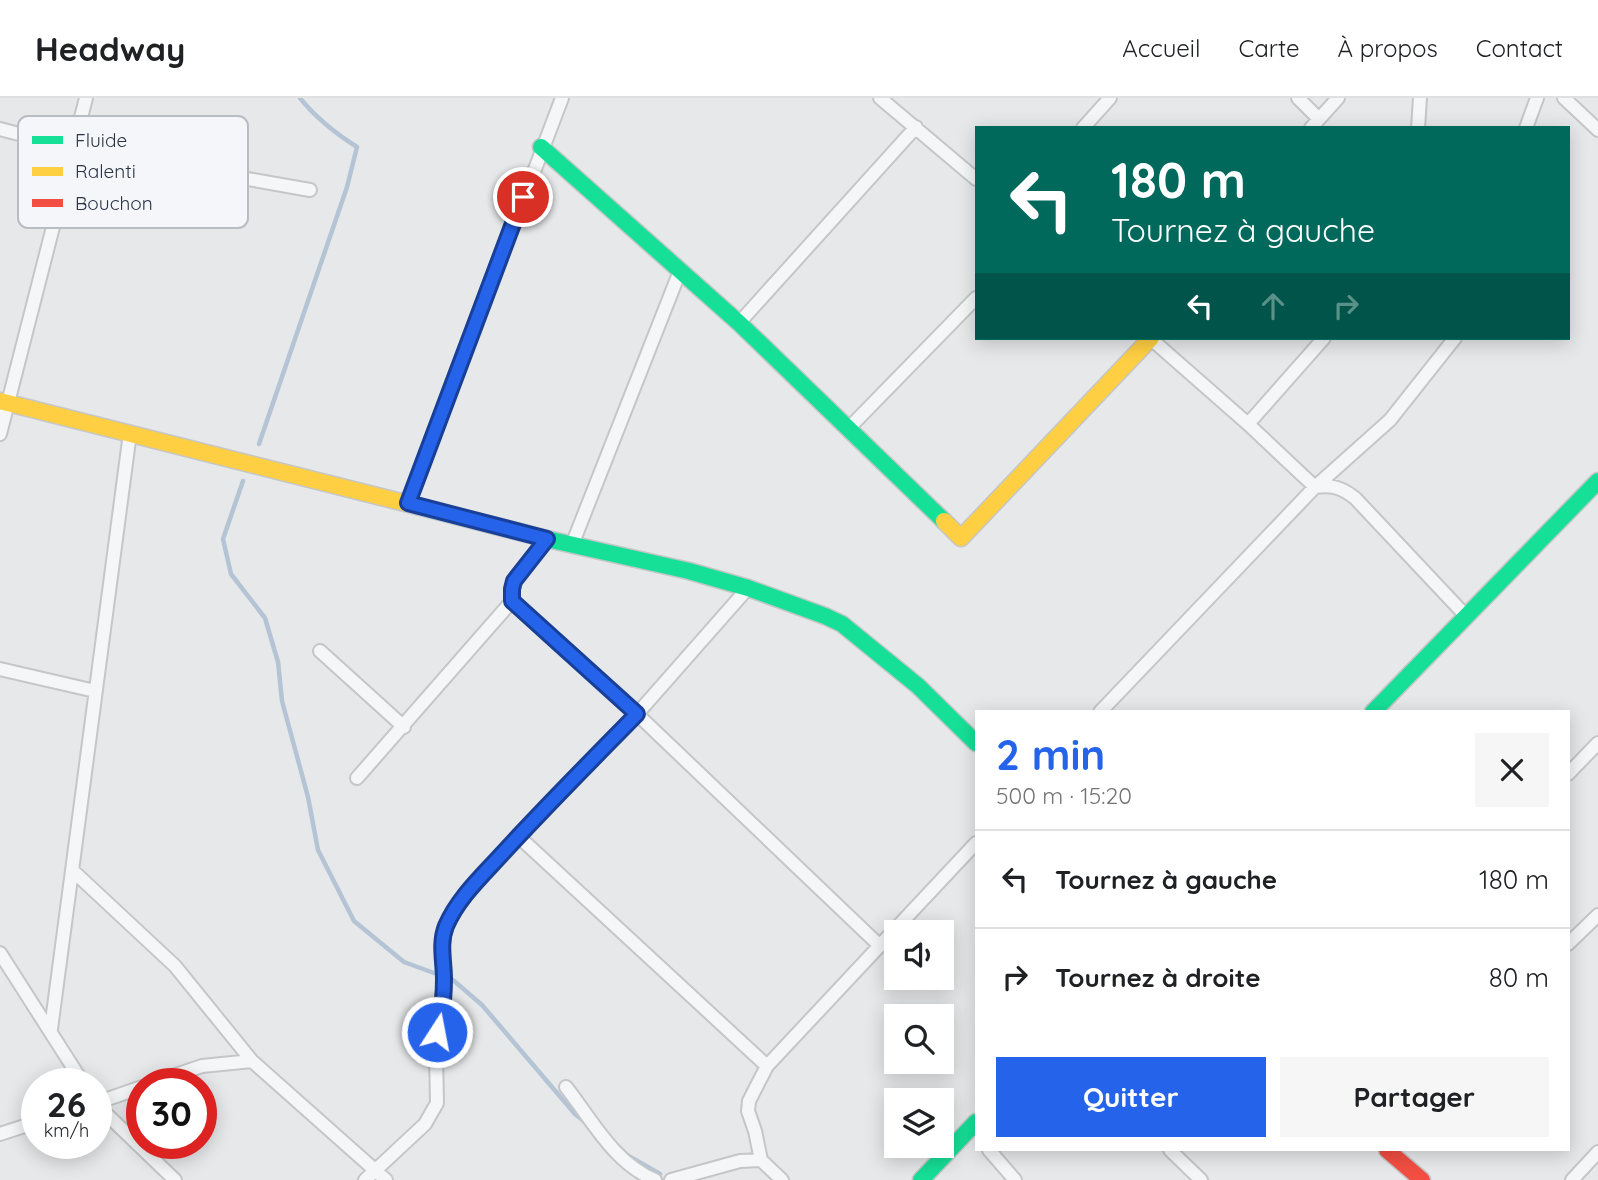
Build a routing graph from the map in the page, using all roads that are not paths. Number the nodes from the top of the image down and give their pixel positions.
1 (86, 98) edge
2 (562, 98) edge
3 (880, 98) edge
4 (1110, 98) edge
5 (1298, 98) edge
6 (1338, 98) edge
7 (1420, 98) edge
8 (1537, 98) edge
9 (1564, 98) edge
10 (81, 116) edge
11 (1315, 123) edge
12 (1085, 126) edge
13 (1418, 126) edge
14 (1528, 126) edge
15 (916, 127) junction
16 (0, 129) edge
17 (1598, 130) edge
18 (18, 134) edge
19 (541, 147) junction
20 (975, 177) edge
21 (248, 179) edge
22 (310, 190) dead end
23 (51, 228) edge
24 (680, 271) junction
25 (975, 299) edge
26 (739, 323) junction
27 (1149, 340) edge
28 (1153, 340) edge
29 (1322, 340) edge
30 (1453, 340) edge
31 (4, 402) edge
32 (1248, 424) junction
33 (849, 428) junction
34 (130, 433) junction
35 (0, 434) edge
36 (1598, 481) edge
37 (1315, 487) junction
38 (408, 503) junction
39 (547, 539) junction
40 (572, 545) junction
41 (748, 587) junction
42 (512, 601) junction
43 (1466, 616) junction
44 (320, 650) dead end
45 (0, 669) edge
46 (95, 691) junction
47 (1102, 710) edge
48 (1375, 710) edge
49 (637, 714) junction
50 (404, 726) junction
51 (975, 742) edge
52 (1598, 743) edge
53 (1570, 772) edge
54 (357, 778) dead end
55 (518, 836) junction
56 (975, 844) edge
57 (72, 870) junction
58 (1598, 915) edge
59 (1570, 941) edge
60 (880, 946) junction
61 (0, 953) edge
62 (51, 1030) junction
63 (252, 1062) junction
64 (767, 1066) junction
65 (74, 1068) edge
66 (196, 1068) edge
67 (566, 1087) dead end
68 (112, 1119) edge
69 (21, 1127) edge
70 (974, 1129) edge
71 (0, 1134) edge
72 (990, 1151) edge
73 (1171, 1151) edge
74 (1388, 1151) edge
75 (1598, 1152) edge
76 (761, 1160) junction
77 (375, 1170) junction
78 (175, 1180) edge
79 (365, 1180) edge
80 (386, 1180) edge
81 (655, 1180) edge
82 (671, 1180) edge
83 (782, 1180) edge
84 (920, 1180) edge
85 (1015, 1180) edge
86 (1201, 1180) edge
87 (1422, 1180) edge
88 (1572, 1180) edge

1 - 10 street
2 - 19 street
3 - 15 street
4 - 12 street
5 - 11 street
6 - 11 street
7 - 13 street
8 - 14 street
9 - 17 street
15 - 20 street
15 - 26 street
16 - 18 street
19 - 24 street
19 - 38 street
21 - 22 street
23 - 31 street
24 - 26 street
24 - 40 street
25 - 33 street
26 - 33 street
27 - 33 street
28 - 32 street
29 - 32 street
30 - 37 street
31 - 34 street
31 - 35 street
32 - 37 street
34 - 38 street
34 - 46 street
36 - 43 street
37 - 43 street
37 - 47 street
38 - 39 street
39 - 40 street
39 - 42 street
40 - 41 street
41 - 49 street
41 - 51 street
42 - 49 street
42 - 50 street
43 - 48 street
44 - 50 street
45 - 46 street
46 - 57 street
49 - 55 street
49 - 60 street
50 - 54 street
52 - 53 street
55 - 64 street
55 - 77 street
56 - 60 street
57 - 62 street
57 - 63 street
58 - 59 street
60 - 64 street
61 - 62 street
62 - 65 street
63 - 66 street
63 - 77 street
64 - 76 street
67 - 81 street
68 - 78 street
69 - 71 street
70 - 84 street
72 - 85 street
73 - 86 street
74 - 87 street
75 - 88 street
76 - 82 street
76 - 83 street
77 - 79 street
77 - 80 street

